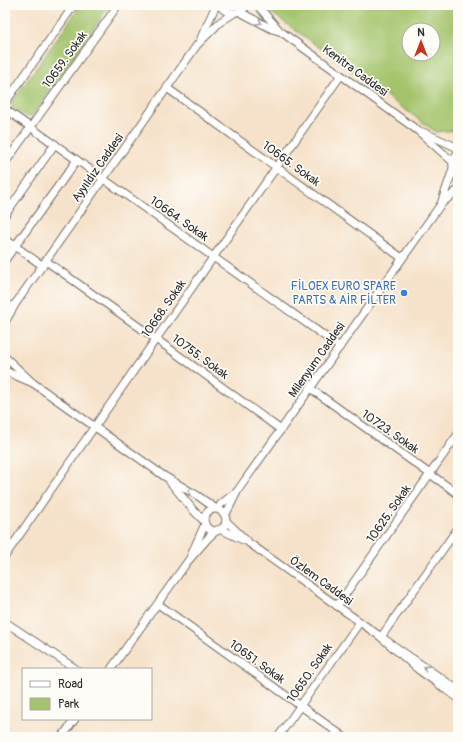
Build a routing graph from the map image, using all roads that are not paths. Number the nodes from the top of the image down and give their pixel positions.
1 (74, 5) edge
2 (118, 5) edge
3 (216, 5) edge
4 (219, 5) edge
5 (248, 5) edge
6 (257, 5) edge
7 (237, 12) junction
8 (280, 31) junction
9 (197, 46) junction
10 (341, 75) junction
11 (167, 88) junction
12 (5, 102) edge
13 (6, 111) edge
14 (31, 127) junction
15 (417, 130) junction
16 (55, 144) junction
17 (458, 148) edge
18 (458, 153) edge
19 (77, 160) junction
20 (5, 163) edge
21 (453, 165) junction
22 (277, 167) junction
23 (458, 177) edge
24 (104, 179) junction
25 (458, 190) edge
26 (441, 204) junction
27 (5, 215) edge
28 (5, 239) edge
29 (15, 246) junction
30 (213, 257) junction
31 (402, 258) junction
32 (5, 260) edge
33 (45, 263) junction
34 (16, 303) junction
35 (5, 314) edge
36 (5, 322) edge
37 (156, 339) junction
38 (340, 347) junction
39 (5, 357) edge
40 (5, 371) edge
41 (34, 382) junction
42 (310, 388) junction
43 (95, 426) junction
44 (281, 430) junction
45 (458, 434) edge
46 (430, 474) junction
47 (164, 476) junction
48 (238, 490) junction
49 (458, 494) edge
50 (216, 509) junction
51 (226, 518) junction
52 (204, 522) junction
53 (458, 528) edge
54 (218, 530) junction
55 (249, 543) junction
56 (5, 556) edge
57 (188, 561) junction
58 (158, 604) junction
59 (337, 606) junction
60 (5, 622) edge
61 (360, 622) junction
62 (381, 637) junction
63 (74, 668) edge
64 (112, 668) edge
65 (458, 690) edge
66 (458, 698) edge
67 (300, 706) junction
68 (74, 720) edge
69 (62, 737) edge
70 (278, 737) edge
71 (344, 737) edge

1 - 12 street, 10659. Sokak
2 - 14 street, 10659. Sokak
3 - 9 street, Ayyıldız Caddesi
4 - 7 street
5 - 7 street, Ayyıldız Caddesi
6 - 8 street
7 -> 8 street
7 - 9 street, Ayyıldız Caddesi
8 - 10 street, Kenitra Caddesi
9 - 11 street, Ayyıldız Caddesi
10 - 15 street, Kenitra Caddesi
10 - 22 street, 10668. Sokak
11 - 22 street, 10665. Sokak
11 - 24 street, Ayyıldız Caddesi
13 - 14 street, 10664. Sokak
14 - 16 street, 10664. Sokak
14 - 20 street, 10659. Sokak
15 - 17 street
15 - 21 street
16 - 19 street, 10664. Sokak
16 - 27 street
18 - 21 street
19 - 24 street, 10664. Sokak
19 - 29 street
21 - 23 street
21 - 26 street
22 - 30 street, 10668. Sokak
22 - 31 street, 10665. Sokak
24 - 30 street, 10664. Sokak
24 - 33 street, Ayyıldız Caddesi
25 - 26 street
26 - 31 street, Milenyum Caddesi
28 - 29 street, 10755. Sokak
29 - 32 street
29 - 33 street, 10755. Sokak
30 - 37 street, 10668. Sokak
30 - 38 street, 10664. Sokak
31 - 38 street, Milenyum Caddesi
33 - 34 street, Ayyıldız Caddesi
33 - 37 street, 10755. Sokak
34 - 35 street, Ayyıldız Caddesi
34 - 36 street, Ayyıldız Caddesi
37 - 43 street, 10668. Sokak
37 - 44 street, 10755. Sokak
38 - 42 street, Milenyum Caddesi
39 - 41 street
40 - 41 street
41 - 43 street
42 - 44 street, Milenyum Caddesi
42 - 46 street, 10723. Sokak
43 - 47 street
43 - 56 street, 10668. Sokak
44 - 48 street, Milenyum Caddesi
45 - 46 street, 10625. Sokak
46 - 49 street, 10723. Sokak
46 - 59 street, 10625. Sokak
50 -> 47 street
47 - 52 street
48 - 50 street
48 - 51 street
50 - 51 street
50 - 52 street
51 - 54 street
51 - 55 street, Özlem Caddesi
52 - 54 street
52 - 57 street
53 - 62 street
54 - 55 street, Özlem Caddesi
54 - 57 street
55 - 59 street, Özlem Caddesi
57 - 58 street
58 - 64 street
58 - 67 street, 10651. Sokak
59 - 61 street, Özlem Caddesi
60 - 63 street
61 - 62 street, Özlem Caddesi
61 - 67 street, 10650. Sokak
65 -> 62 street, Özlem Caddesi
62 - 66 street, Özlem Caddesi
67 - 70 street, 10650. Sokak
67 - 71 street, 10651. Sokak
68 - 69 street

